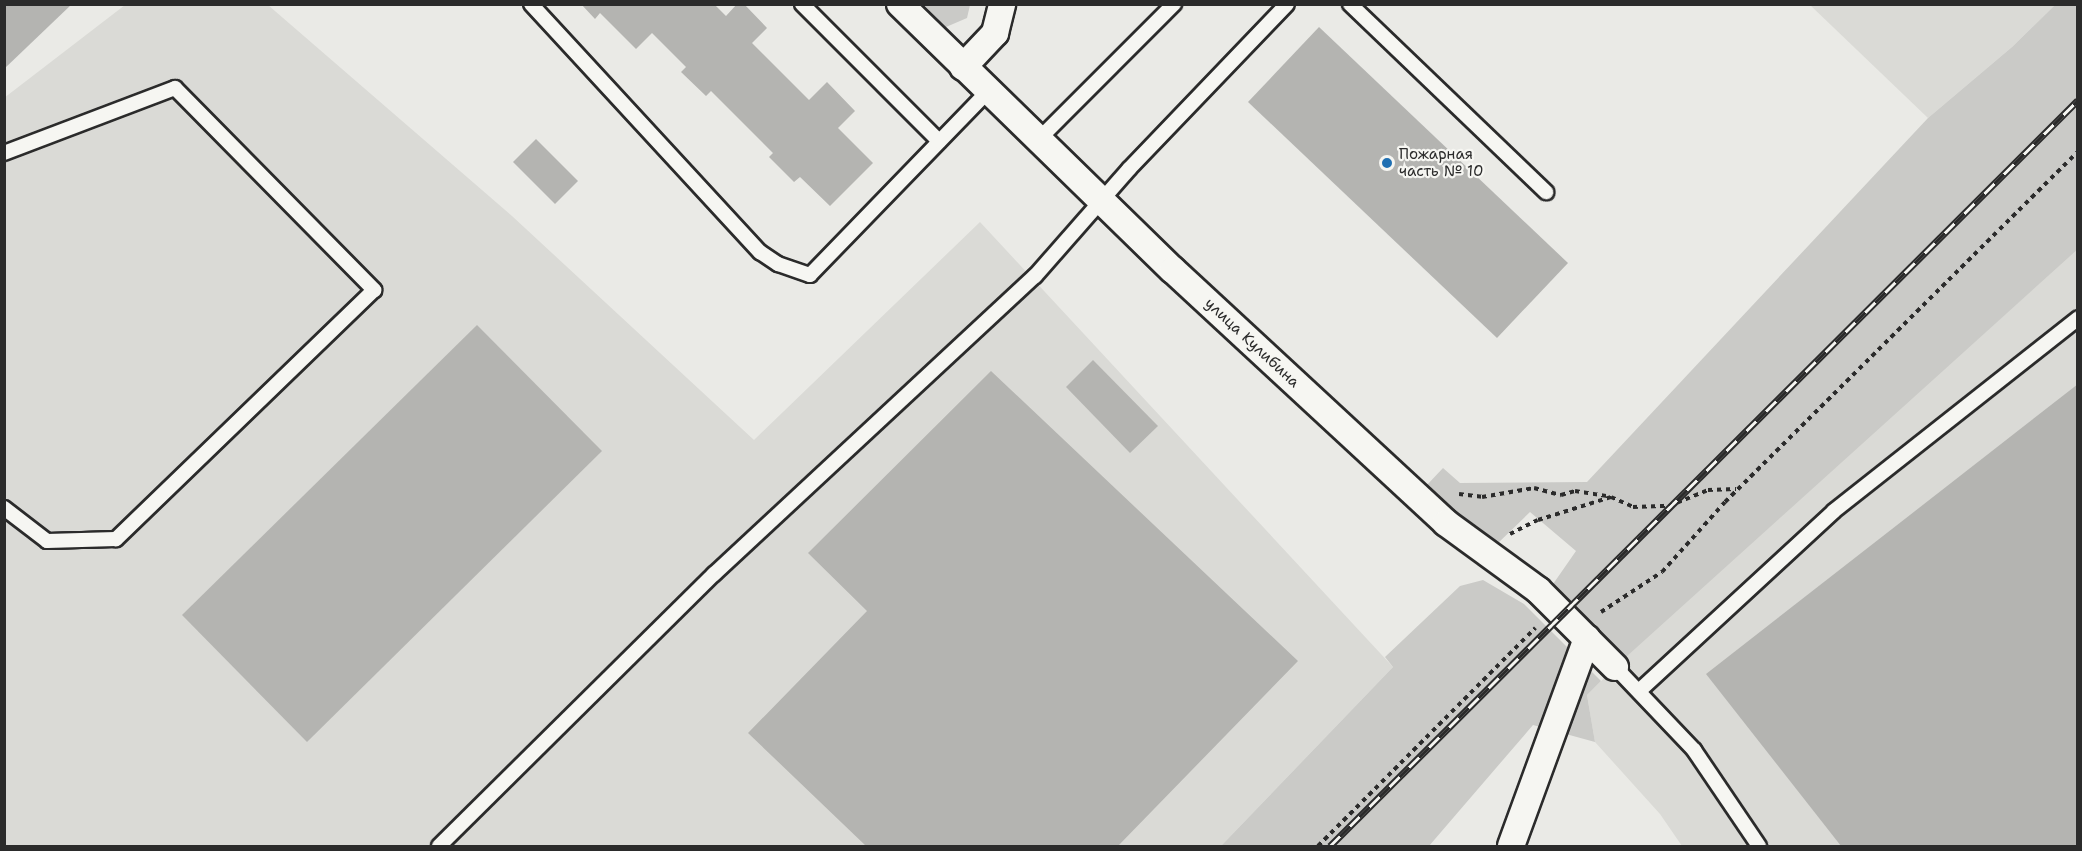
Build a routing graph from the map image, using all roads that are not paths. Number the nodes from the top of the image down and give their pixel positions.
1 (531, 4) edge
2 (802, 4) edge
3 (900, 4) edge
4 (1002, 4) edge
5 (1174, 4) edge
6 (1287, 4) edge
7 (1350, 4) edge
8 (963, 67) junction
9 (988, 91) junction
10 (939, 141) junction
11 (1037, 141) junction
12 (4, 153) edge
13 (1545, 192) dead end
14 (1100, 202) junction
15 (2078, 318) edge
16 (4, 508) edge
17 (1587, 638) junction
18 (1615, 667) joint
19 (1638, 692) junction
20 (439, 846) edge
21 (1511, 846) edge
22 (1759, 846) edge

1 - 10 lane
2 - 10 lane
3 - 8 street, улица Кулибина
4 - 8 street
5 - 11 lane
6 - 14 lane
7 - 13 lane
8 - 9 street, улица Кулибина
9 - 10 lane
9 - 11 street, улица Кулибина
11 - 14 street, улица Кулибина
12 - 16 lane
14 - 17 street, улица Кулибина
14 - 20 lane
15 - 19 lane
17 - 18 street, улица Кулибина
17 - 21 street
18 - 19 lane
19 - 22 lane

